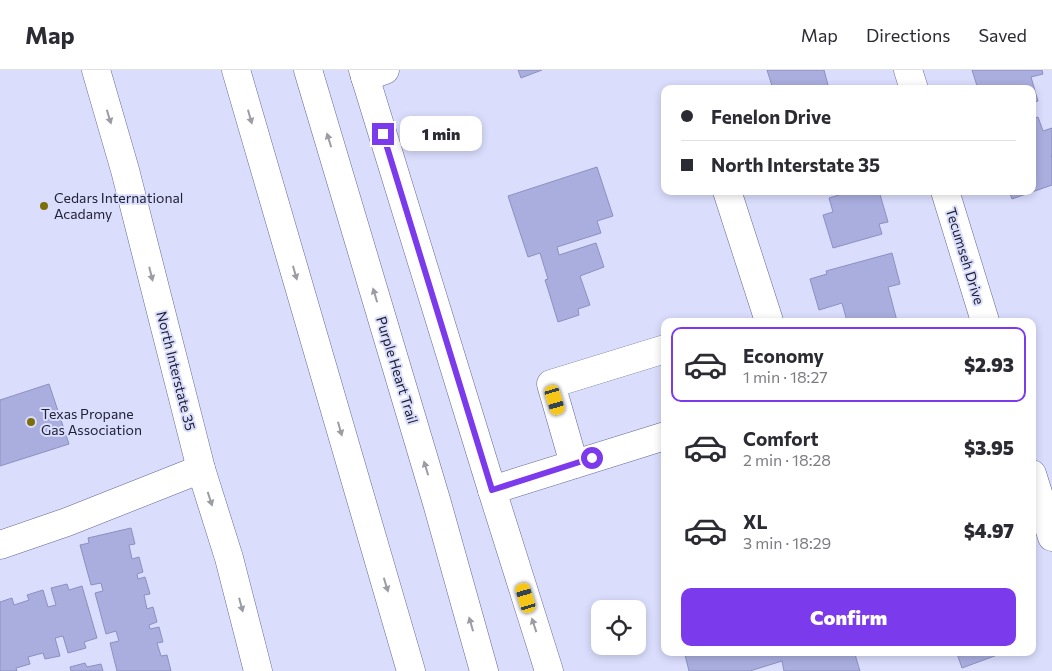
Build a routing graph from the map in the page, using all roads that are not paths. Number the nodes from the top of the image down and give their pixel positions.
1 (96, 70) edge
2 (236, 70) edge
3 (308, 70) edge
4 (908, 70) edge
5 (371, 72) edge
6 (913, 85) edge
7 (729, 195) edge
8 (946, 195) edge
9 (768, 318) edge
10 (984, 318) edge
11 (661, 350) edge
12 (661, 437) edge
13 (574, 464) junction
14 (201, 469) junction
15 (1036, 487) edge
16 (492, 490) junction
17 (1052, 537) edge
18 (0, 545) edge
19 (258, 671) edge
20 (412, 671) edge
21 (484, 671) edge
22 (549, 671) edge

1 -> 14 main road, North Interstate 35
2 -> 20 main road
21 -> 3 main road, Purple Heart Trail
4 - 6 main road
5 - 16 main road
7 - 9 main road
8 - 10 main road, Tecumseh Drive
11 - 13 main road
12 - 13 main road
13 - 16 main road
14 - 18 main road
14 -> 19 main road, North Interstate 35
15 - 17 main road
22 -> 16 main road

